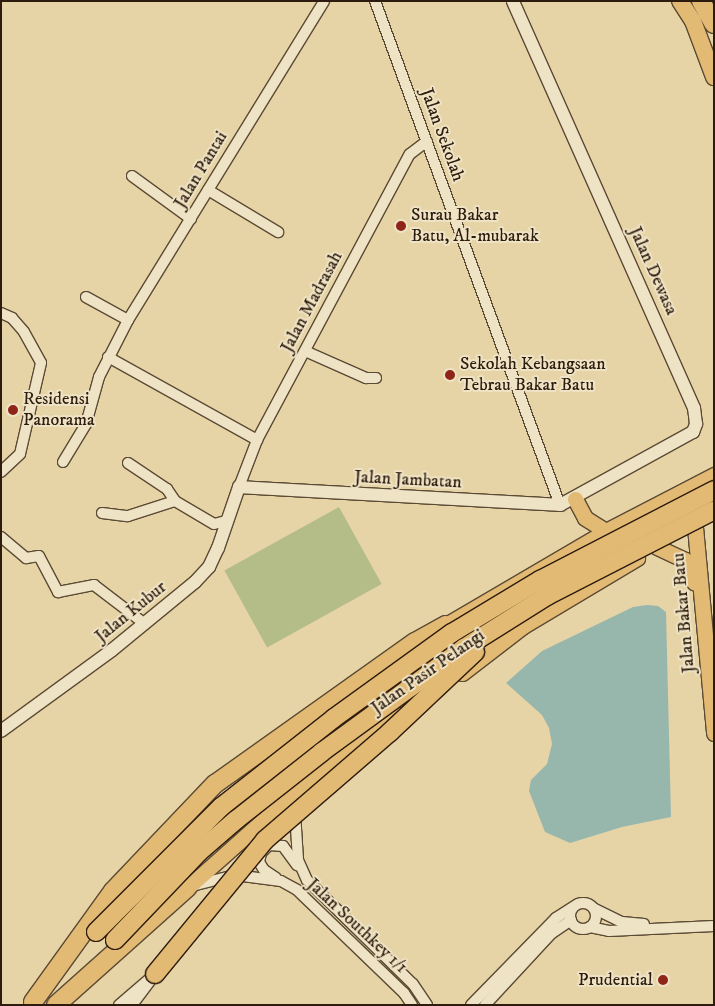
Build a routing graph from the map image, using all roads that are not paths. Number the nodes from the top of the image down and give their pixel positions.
1 (324, 1) edge
2 (375, 1) edge
3 (513, 1) edge
4 (680, 1) edge
5 (702, 1) edge
6 (713, 23) edge
7 (712, 70) edge
8 (427, 141) junction
9 (132, 176) dead end
10 (208, 190) junction
11 (191, 219) junction
12 (278, 232) dead end
13 (86, 297) dead end
14 (1, 313) edge
15 (128, 320) junction
16 (305, 351) junction
17 (108, 357) junction
18 (376, 378) dead end
19 (257, 440) junction
20 (63, 462) dead end
21 (128, 463) dead end
22 (1, 472) edge
23 (710, 482) edge
24 (239, 487) junction
25 (682, 492) junction
26 (575, 499) junction
27 (175, 500) junction
28 (560, 505) junction
29 (714, 511) edge
30 (102, 513) dead end
31 (714, 519) edge
32 (226, 521) junction
33 (695, 527) junction
34 (606, 531) junction
35 (1, 537) edge
36 (657, 547) junction
37 (703, 620) junction
38 (506, 622) junction
39 (145, 624) junction
40 (446, 625) joint
41 (1, 731) edge
42 (714, 733) edge
43 (296, 791) junction
44 (302, 872) junction
45 (281, 881) junction
46 (187, 888) junction
47 (573, 907) junction
48 (595, 909) junction
49 (714, 918) edge
50 (571, 920) junction
51 (714, 926) edge
52 (590, 927) junction
53 (155, 974) junction
54 (32, 1004) edge
55 (55, 1005) edge
56 (119, 1005) edge
57 (132, 1005) edge
58 (412, 1005) edge
59 (427, 1005) edge
60 (471, 1005) edge
61 (485, 1005) edge

1 - 10 street, Jalan Pantai
2 - 8 street, Jalan Sekolah
3 - 26 street, Jalan Dewasa
4 - 7 highway
5 - 6 highway
8 - 16 street, Jalan Madrasah
8 - 28 street, Jalan Sekolah
9 - 11 street
10 - 11 street, Jalan Pantai
10 - 12 street
11 - 15 street, Jalan Pantai
13 - 15 street
14 - 22 street
15 - 17 street, Jalan Pantai
16 - 18 street
16 - 19 street, Jalan Madrasah
17 - 19 street
17 - 20 street, Jalan Pantai
19 - 24 street, Jalan Madrasah
21 - 27 street
23 - 25 main road, Jalan Pasir Pelangi
23 - 29 main road
23 - 54 highway, bridge
24 - 28 street, Jalan Jambatan
24 - 32 street, Jalan Kubur
25 - 33 main road, Jalan Bakar Batu
25 - 34 main road, Jalan Pasir Pelangi
26 - 28 street, Jalan Jambatan
26 - 34 main road
27 - 30 street
27 - 32 street
29 - 38 highway, bridge
31 - 33 main road, Jalan Pasir Pelangi
32 - 39 street, Jalan Kubur
33 - 36 main road, Jalan Pasir Pelangi
33 - 37 main road, Jalan Bakar Batu
34 - 40 main road, Jalan Pasir Pelangi
35 - 39 street
36 - 37 main road
36 - 43 main road, Jalan Pasir Pelangi
37 - 42 main road, Jalan Bakar Batu
38 - 53 highway, bridge
38 - 55 highway, bridge
39 - 41 street, Jalan Kubur
40 - 54 highway
43 - 44 street, Jalan Southkey 1/1
43 - 46 main road, Jalan Pasir Pelangi
44 - 45 street
44 - 59 street, Jalan Southkey 1/1
45 - 46 street, Jalan Southkey 1/1
45 - 58 street, Jalan Southkey 1/1
46 - 55 highway
47 - 48 street
47 - 50 street
47 - 60 street
48 - 49 street
48 - 52 street
50 - 52 street
50 - 61 street
51 - 52 street
53 - 56 street
53 - 57 street

